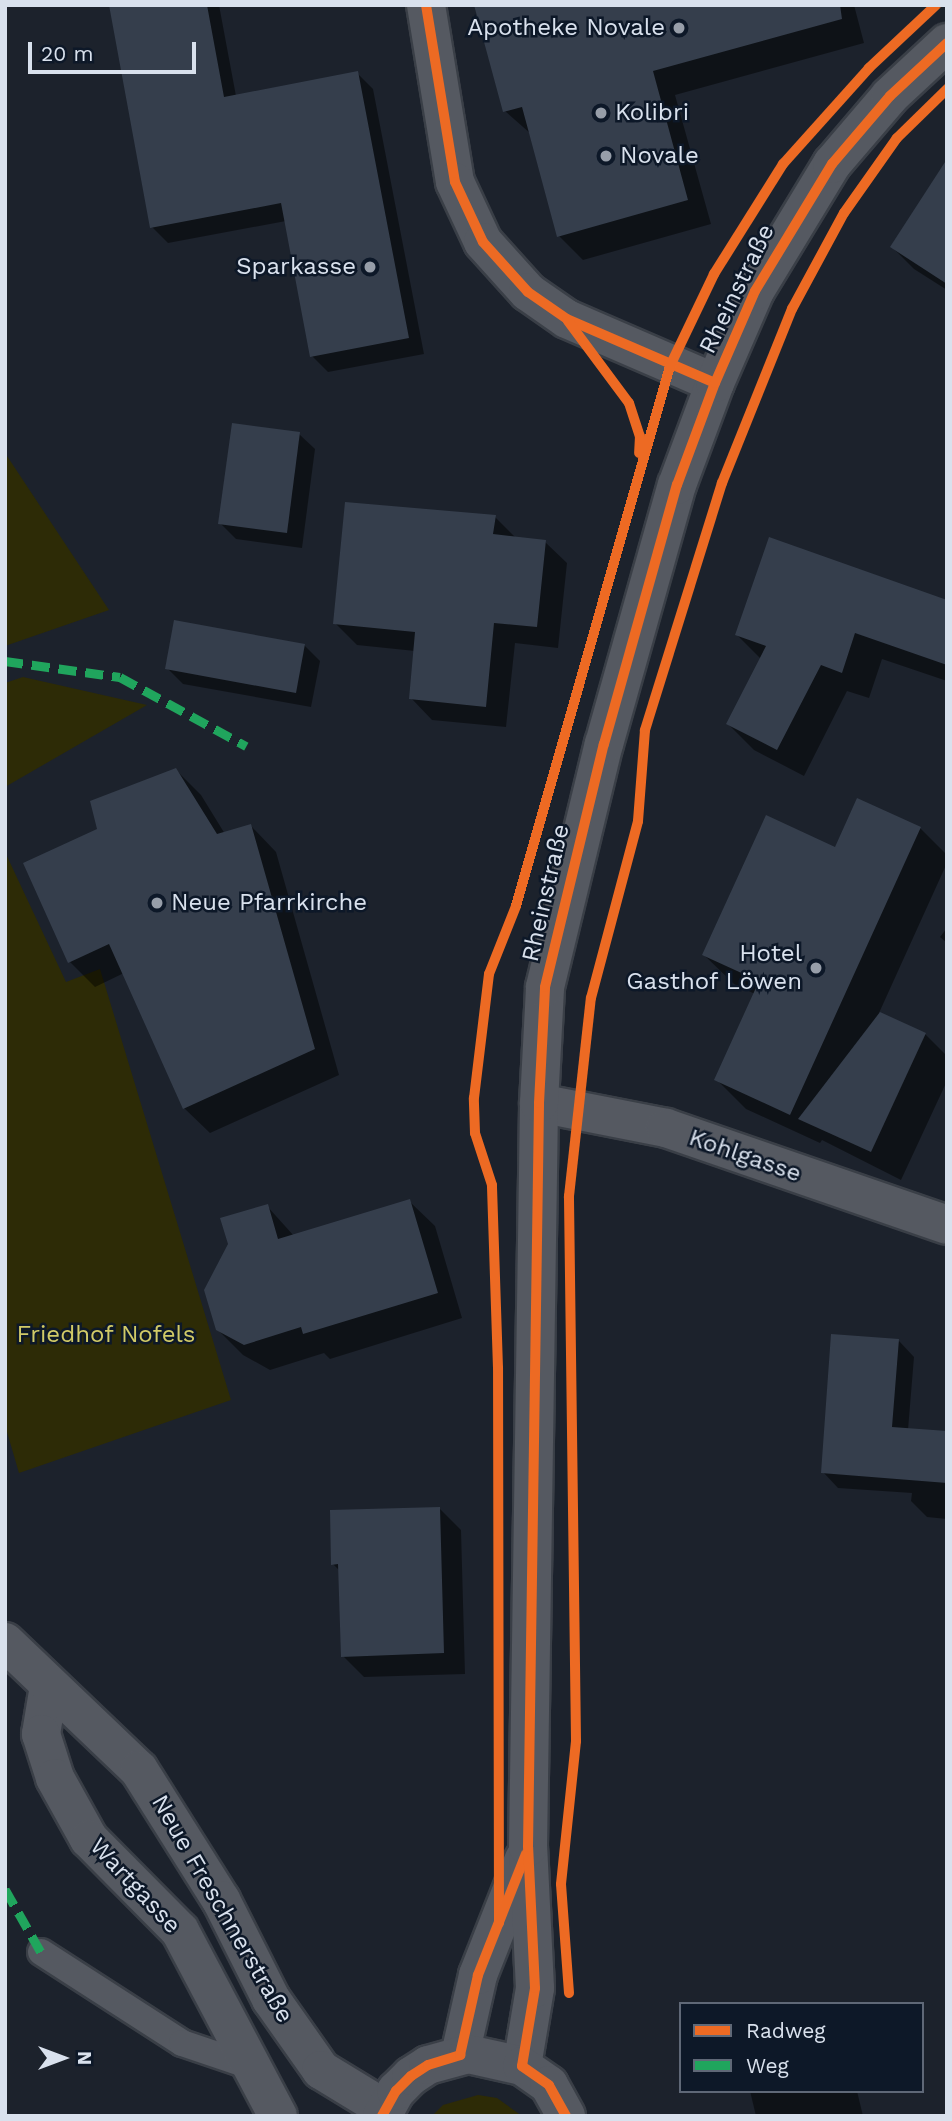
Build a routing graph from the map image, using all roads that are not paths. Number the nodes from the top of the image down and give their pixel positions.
1 (426, 5) edge
2 (947, 43) edge
3 (715, 383) junction
4 (539, 1103) junction
5 (947, 1225) edge
6 (5, 1642) edge
7 (49, 1686) junction
8 (528, 1847) junction
9 (41, 1952) dead end
10 (460, 2055) junction
11 (522, 2066) junction
12 (256, 2068) junction
13 (383, 2112) edge
14 (278, 2116) edge
15 (566, 2116) edge

1 - 3 main road
2 - 3 main road, Rheinstraße
3 - 4 main road, Rheinstraße
4 - 5 main road, Kohlgasse
4 - 8 main road, Rheinstraße
6 - 7 main road, Neue Freschnerstraße
7 - 12 main road, Wartgasse
7 - 13 main road, Neue Freschnerstraße
8 - 10 main road, Rheinstraße
8 - 11 main road, Rheinstraße
9 - 12 lane
10 - 11 main road
10 - 13 main road
11 - 15 main road
12 - 14 main road, Wartgasse

